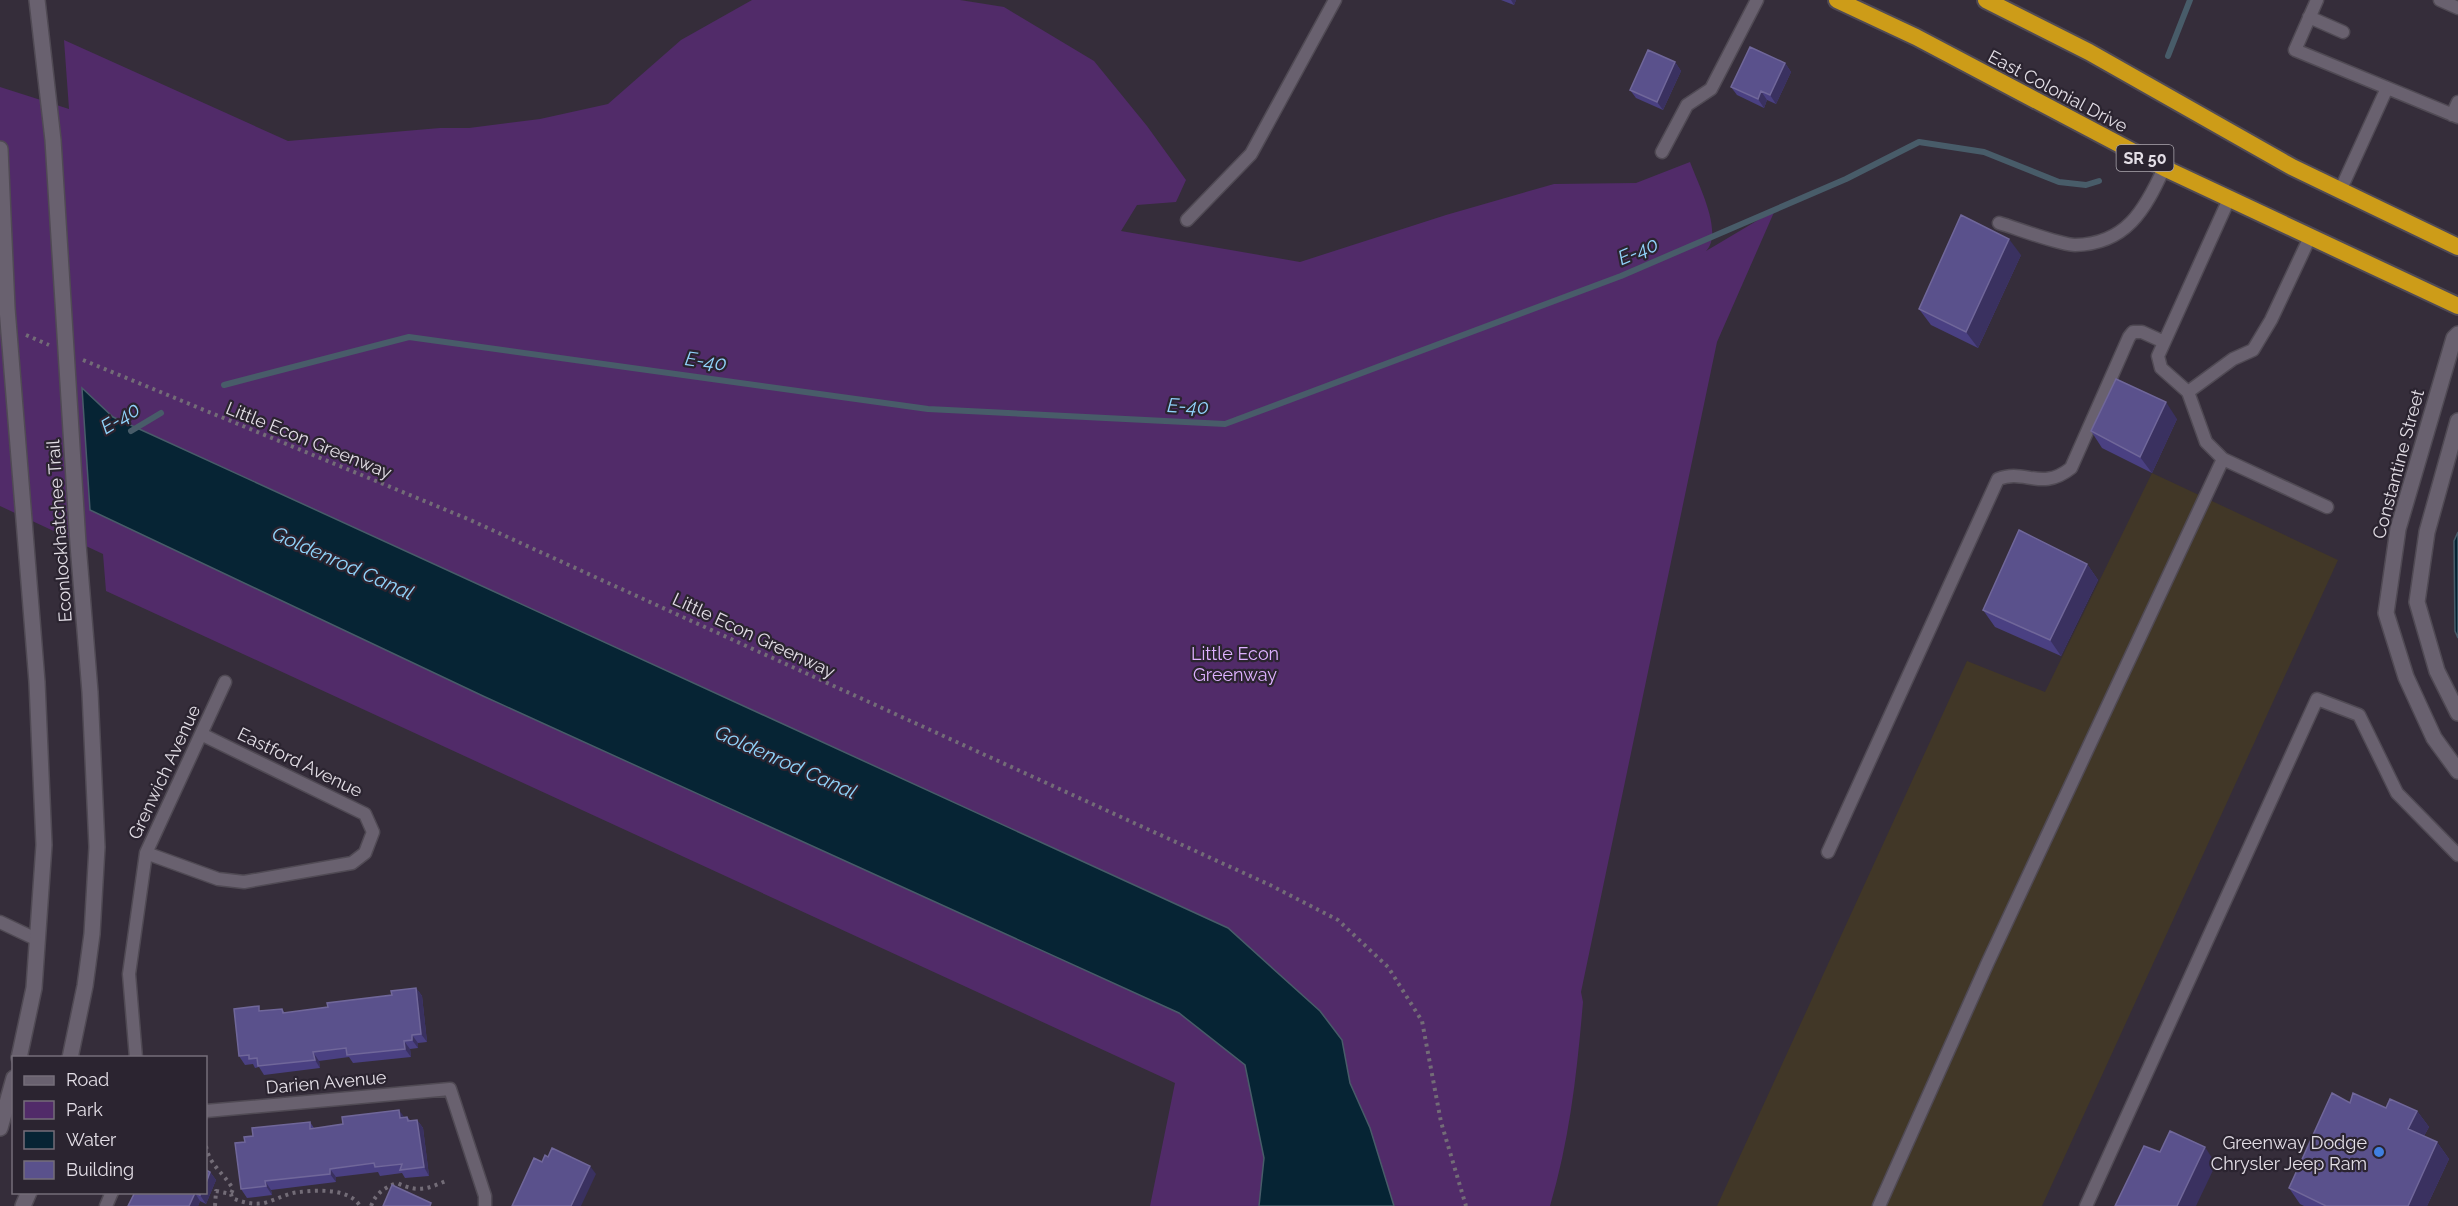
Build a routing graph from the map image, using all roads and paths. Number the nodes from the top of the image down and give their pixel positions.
1 (37, 0) edge
2 (1335, 0) edge
3 (1757, 0) edge
4 (1837, 0) edge
5 (1986, 0) edge
6 (2317, 0) edge
7 (2440, 0) edge
8 (2458, 8) edge
9 (2309, 17) junction
10 (2343, 32) dead end
11 (2387, 88) junction
12 (2458, 102) edge
13 (2455, 116) edge
14 (0, 149) edge
15 (1662, 153) dead end
16 (2164, 168) junction
17 (2340, 191) junction
18 (2229, 199) junction
19 (1187, 220) dead end
20 (1999, 223) dead end
21 (2310, 237) junction
22 (2458, 248) edge
23 (2458, 306) edge
24 (20, 332) dead end
25 (2458, 334) edge
26 (2164, 342) junction
27 (58, 350) dead end
28 (78, 358) dead end
29 (2188, 392) junction
30 (2458, 421) edge
31 (2223, 459) junction
32 (2327, 507) dead end
33 (225, 682) dead end
34 (2458, 713) edge
35 (201, 734) junction
36 (2458, 771) edge
37 (1828, 852) dead end
38 (146, 853) junction
39 (2458, 855) edge
40 (0, 922) edge
41 (38, 940) junction
42 (19, 1056) edge
43 (70, 1056) edge
44 (136, 1056) edge
45 (12, 1085) edge
46 (207, 1112) edge
47 (0, 1128) edge
48 (207, 1152) edge
49 (448, 1180) dead end
50 (231, 1194) junction
51 (215, 1206) edge
52 (360, 1206) edge
53 (371, 1206) edge
54 (485, 1206) edge
55 (1466, 1206) edge
56 (1879, 1206) edge
57 (2086, 1206) edge

1 - 43 street, Econlockhatchee Trail
2 - 19 lane
3 - 15 lane
4 - 16 highway, East Colonial Drive / SR 50
5 - 17 highway
6 - 9 lane
7 - 8 lane
9 - 10 lane
9 - 11 lane
11 - 13 lane
11 - 17 lane
12 - 13 lane
14 - 41 street, Econlockhatchee Trail
16 - 18 highway, East Colonial Drive / SR 50
16 - 20 lane
17 - 22 highway
18 - 21 highway, East Colonial Drive / SR 50
18 - 26 lane
21 - 23 highway, East Colonial Drive / SR 50
21 - 29 lane
24 - 27 path
25 - 36 street, Constantine Street
26 - 29 lane
26 - 37 lane
28 - 55 path, Little Econ Greenway
29 - 31 lane
30 - 34 street
31 - 32 lane
31 - 56 lane
33 - 35 lane, Grenwich Avenue
35 - 38 lane, Grenwich Avenue
35 - 38 lane, Eastford Avenue
38 - 44 lane, Grenwich Avenue
39 - 57 lane
40 - 41 lane
41 - 42 street, Econlockhatchee Trail
45 - 47 street
46 - 54 lane, Darien Avenue
48 - 50 path
49 - 53 path
50 - 51 path
50 - 52 path

